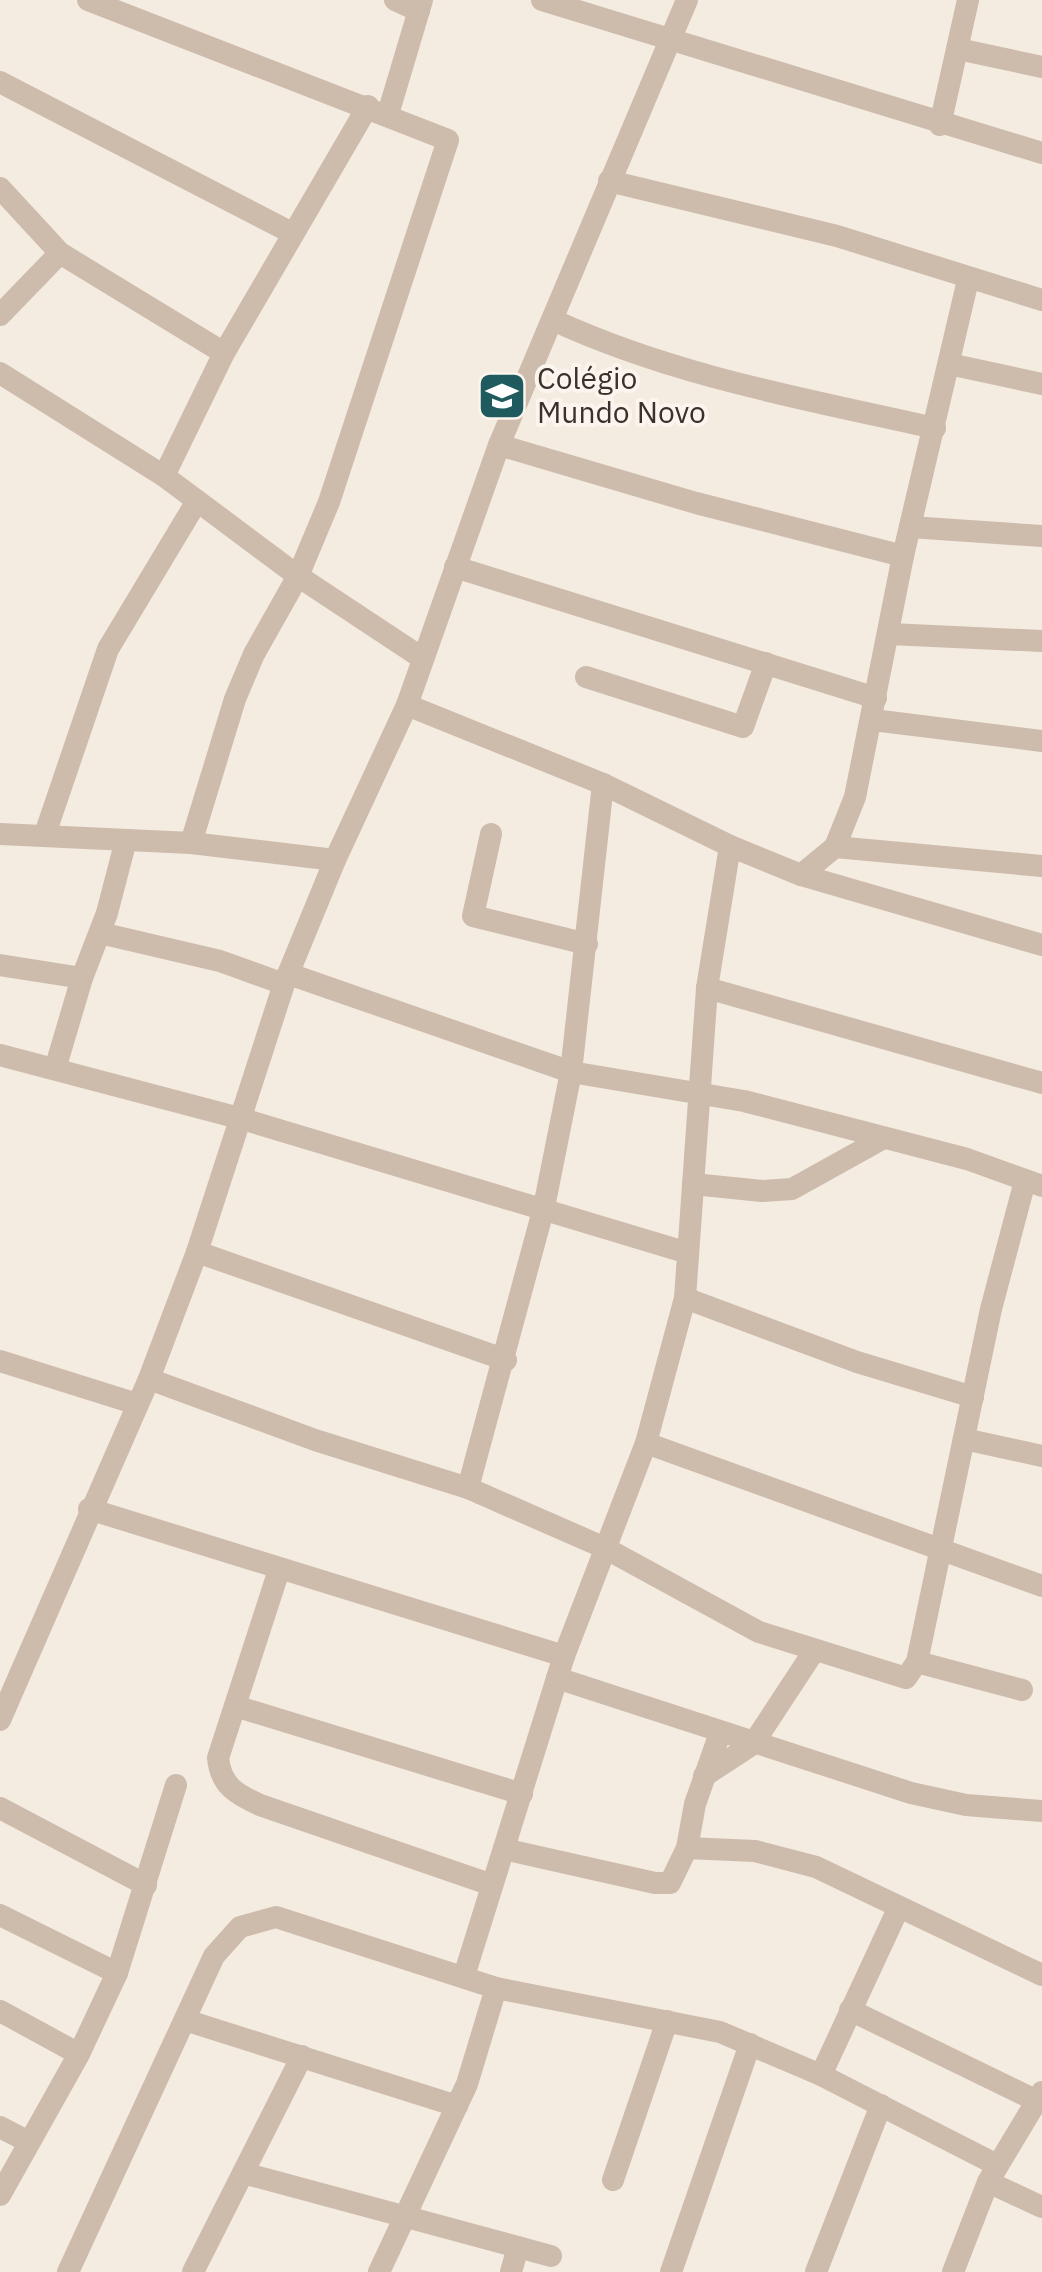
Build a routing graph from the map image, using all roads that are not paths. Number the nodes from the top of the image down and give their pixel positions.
1 (88, 0) edge
2 (395, 0) edge
3 (544, 0) edge
4 (687, 0) edge
5 (968, 0) edge
6 (420, 5) edge
7 (670, 42) junction
8 (958, 49) junction
9 (1042, 67) edge
10 (0, 82) edge
11 (378, 110) junction
12 (940, 125) junction
13 (1042, 154) edge
14 (609, 181) junction
15 (0, 188) edge
16 (292, 234) junction
17 (60, 253) junction
18 (968, 280) junction
19 (1042, 300) edge
20 (0, 315) edge
21 (553, 320) junction
22 (224, 353) junction
23 (948, 364) junction
24 (0, 374) edge
25 (1042, 384) edge
26 (935, 428) junction
27 (499, 445) junction
28 (164, 476) junction
29 (196, 501) junction
30 (910, 527) junction
31 (1042, 536) edge
32 (904, 556) junction
33 (456, 566) junction
34 (298, 576) junction
35 (890, 634) junction
36 (1042, 641) edge
37 (422, 658) junction
38 (766, 663) junction
39 (586, 677) dead end
40 (407, 704) junction
41 (874, 709) junction
42 (1042, 741) edge
43 (603, 784) junction
44 (0, 834) edge
45 (45, 834) junction
46 (491, 834) dead end
47 (126, 840) junction
48 (191, 843) junction
49 (730, 846) junction
50 (835, 848) junction
51 (334, 860) junction
52 (1042, 866) edge
53 (802, 875) junction
54 (100, 933) junction
55 (587, 944) junction
56 (1042, 945) edge
57 (0, 965) edge
58 (82, 978) junction
59 (287, 979) junction
60 (707, 988) junction
61 (0, 1056) edge
62 (55, 1069) junction
63 (572, 1072) junction
64 (1042, 1083) edge
65 (699, 1097) junction
66 (239, 1118) junction
67 (882, 1139) junction
68 (1033, 1183) edge
69 (693, 1184) junction
70 (544, 1207) junction
71 (197, 1252) junction
72 (688, 1253) junction
73 (685, 1298) junction
74 (506, 1360) junction
75 (0, 1361) edge
76 (149, 1379) junction
77 (974, 1397) junction
78 (137, 1404) junction
79 (964, 1438) junction
80 (646, 1442) junction
81 (1042, 1456) edge
82 (468, 1488) junction
83 (90, 1509) junction
84 (605, 1548) junction
85 (944, 1550) junction
86 (279, 1570) junction
87 (1042, 1586) edge
88 (814, 1651) junction
89 (917, 1662) junction
90 (560, 1667) junction
91 (1022, 1690) dead end
92 (235, 1706) junction
93 (0, 1720) edge
94 (720, 1733) junction
95 (753, 1744) junction
96 (704, 1776) junction
97 (176, 1784) dead end
98 (522, 1794) junction
99 (1042, 1812) edge
100 (2, 1813) edge
101 (687, 1848) junction
102 (504, 1849) junction
103 (146, 1885) junction
104 (492, 1885) junction
105 (899, 1908) junction
106 (0, 1915) edge
107 (117, 1973) junction
108 (1042, 1975) edge
109 (464, 1976) junction
110 (496, 1988) junction
111 (850, 2010) junction
112 (0, 2012) edge
113 (188, 2021) junction
114 (667, 2021) junction
115 (750, 2044) junction
116 (79, 2054) junction
117 (302, 2056) junction
118 (821, 2075) junction
119 (1039, 2096) edge
120 (881, 2104) junction
121 (457, 2106) junction
122 (0, 2127) edge
123 (30, 2142) junction
124 (243, 2173) junction
125 (992, 2173) junction
126 (613, 2180) dead end
127 (0, 2195) edge
128 (1042, 2207) edge
129 (407, 2216) junction
130 (518, 2247) junction
131 (551, 2256) dead end
132 (68, 2272) edge
133 (193, 2272) edge
134 (379, 2272) edge
135 (510, 2272) edge
136 (672, 2272) edge
137 (816, 2272) edge
138 (953, 2272) edge

1 - 11 street
2 - 6 street
3 - 7 street
4 - 7 street
5 - 8 street
6 - 11 street
7 - 12 street
7 - 14 street
8 - 9 street
8 - 12 street
10 - 16 street
11 - 16 street
11 - 34 street
12 - 13 street
14 - 18 street
14 - 21 street
15 - 17 street
16 - 22 street
17 - 20 street
17 - 22 street
18 - 19 street
18 - 23 street
21 - 26 street
21 - 27 street
22 - 28 street
23 - 25 street
23 - 26 street
24 - 28 street
26 - 30 street
27 - 32 street
27 - 33 street
28 - 29 street
29 - 34 street
29 - 45 street
30 - 31 street
30 - 32 street
32 - 35 street
33 - 37 street
33 - 38 street
34 - 37 street
34 - 48 street
35 - 36 street
35 - 41 street
37 - 40 street
38 - 39 street
38 - 41 street
40 - 43 street
40 - 51 street
41 - 42 street
41 - 50 street
43 - 49 street
43 - 55 street
44 - 45 street
45 - 47 street
46 - 55 street
47 - 48 street
47 - 54 street
48 - 51 street
49 - 53 street
49 - 60 street
50 - 52 street
50 - 53 street
51 - 59 street
53 - 56 street
54 - 58 street
54 - 59 street
55 - 63 street
57 - 58 street
58 - 62 street
59 - 63 street
59 - 66 street
60 - 64 street
60 - 65 street
61 - 62 street
62 - 66 street
63 - 65 street
63 - 70 street
65 - 67 street
65 - 69 street
66 - 70 street
66 - 71 street
67 - 68 street
67 - 69 street
68 - 77 street
69 - 72 street
70 - 72 street
70 - 74 street
71 - 74 street
71 - 76 street
72 - 73 street
73 - 77 street
73 - 80 street
74 - 82 street
75 - 78 street
76 - 78 street
76 - 82 street
77 - 79 street
78 - 83 street
79 - 81 street
79 - 85 street
80 - 84 street
80 - 85 street
82 - 84 street
83 - 86 street
83 - 93 street
84 - 88 street
84 - 90 street
85 - 87 street
85 - 89 street
86 - 90 street
86 - 92 street
88 - 89 street
88 - 95 street
89 - 91 street
90 - 94 street
90 - 98 street
92 - 98 street
92 - 104 street
94 - 95 street
94 - 96 street
95 - 96 street
95 - 99 street
96 - 101 street
97 - 103 street
98 - 102 street
100 - 103 street
101 - 102 street
101 - 105 street
102 - 104 street
103 - 107 street
104 - 109 street
105 - 108 street
105 - 111 street
106 - 107 street
107 - 116 street
109 - 110 street
109 - 113 street
110 - 114 street
110 - 121 street
111 - 118 street
111 - 119 street
112 - 116 street
113 - 117 street
113 - 132 street
114 - 115 street
114 - 126 street
115 - 118 street
115 - 136 street
116 - 123 street
117 - 121 street
117 - 124 street
118 - 120 street
119 - 125 street
120 - 125 street
120 - 137 street
121 - 129 street
122 - 123 street
123 - 127 street
124 - 129 street
124 - 133 street
125 - 128 street
125 - 138 street
129 - 130 street
129 - 134 street
130 - 131 street
130 - 135 street

